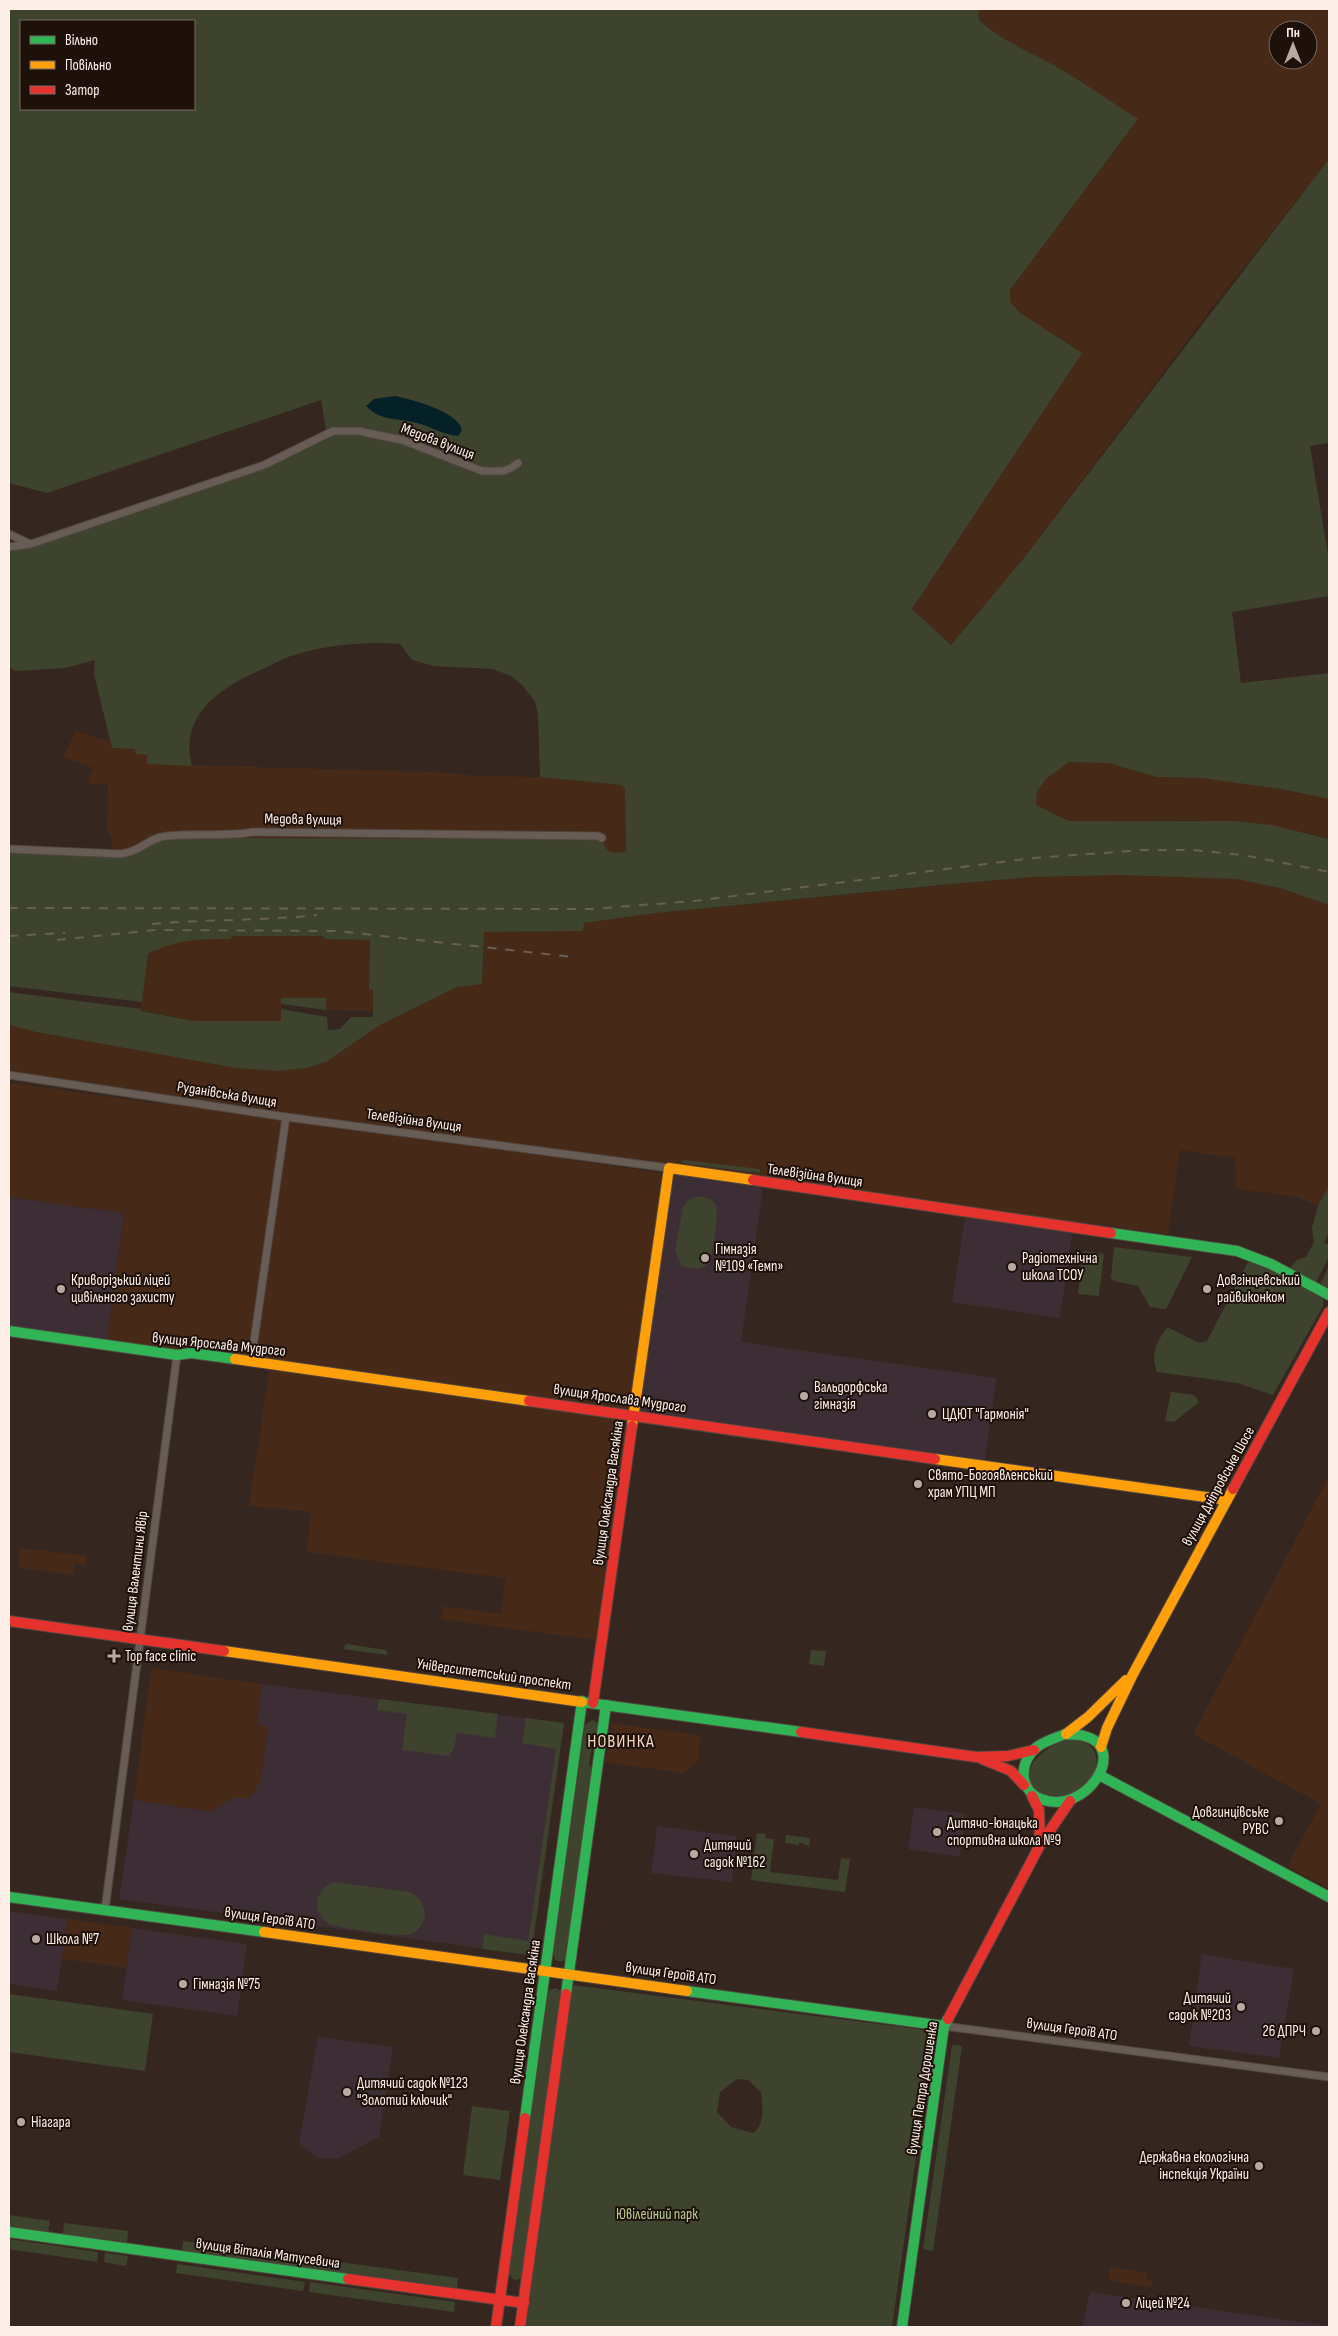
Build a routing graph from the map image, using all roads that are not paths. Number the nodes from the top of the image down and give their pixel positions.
1 (518, 463) dead end
2 (9, 534) edge
3 (31, 544) junction
4 (9, 547) edge
5 (602, 838) dead end
6 (9, 848) edge
7 (9, 1075) edge
8 (286, 1117) junction
9 (669, 1168) junction
10 (1329, 1295) edge
11 (1329, 1312) edge
12 (9, 1332) edge
13 (177, 1356) junction
14 (250, 1362) junction
15 (634, 1415) junction
16 (1227, 1500) junction
17 (9, 1621) edge
18 (140, 1640) junction
19 (1133, 1674) junction
20 (582, 1701) junction
21 (593, 1703) junction
22 (606, 1705) junction
23 (1065, 1734) junction
24 (1101, 1747) junction
25 (1034, 1750) junction
26 (976, 1756) junction
27 (1101, 1776) junction
28 (1024, 1785) junction
29 (1032, 1796) junction
30 (1070, 1801) junction
31 (1040, 1844) junction
32 (9, 1897) edge
33 (1329, 1897) edge
34 (105, 1910) junction
35 (546, 1972) junction
36 (569, 1974) junction
37 (944, 2026) junction
38 (1329, 2077) edge
39 (9, 2232) edge
40 (500, 2300) junction
41 (524, 2303) junction
42 (496, 2327) edge
43 (520, 2327) edge
44 (902, 2327) edge

1 - 3 street, Медова вулиця
2 - 3 street
3 - 4 street, Медова вулиця
5 - 6 street, Медова вулиця
7 - 8 street, Руданівська вулиця
8 - 9 street, Телевізійна вулиця
8 - 14 street, Руданівська вулиця
9 - 10 street, Телевізійна вулиця
9 - 15 street, вулиця Олександра Васякіна
11 - 16 street, вулиця Дніпровське Шосе
12 - 13 street, вулиця Ярослава Мудрого
13 - 14 street, вулиця Ярослава Мудрого
13 - 18 street, вулиця Валентини Явір
14 - 15 street, вулиця Ярослава Мудрого
15 - 16 street, вулиця Ярослава Мудрого
15 - 21 street, вулиця Олександра Васякіна
16 - 19 street, вулиця Дніпровське Шосе
17 - 18 street, Університетський проспект
18 - 20 street, Університетський проспект
18 - 34 street, вулиця Валентини Явір
19 - 23 street
19 - 24 street
20 - 21 street, Університетський проспект
20 - 35 street, вулиця Олександра Васякіна
21 - 22 street, Університетський проспект
22 - 26 street, Університетський проспект
22 - 36 street
23 - 24 street
23 - 25 street
24 - 27 street
25 - 26 street
25 - 28 street
26 - 28 street
27 - 30 street
27 - 33 street
28 - 29 street
29 - 30 street
29 - 31 street
30 - 31 street, вулиця Петра Дорошенка
31 - 37 street, вулиця Петра Дорошенка
32 - 34 street, вулиця Героїв АТО
34 - 35 street, вулиця Героїв АТО
35 - 36 street, вулиця Героїв АТО
35 - 40 street, вулиця Олександра Васякіна
36 - 37 street, вулиця Героїв АТО
36 - 41 street
37 - 38 street, вулиця Героїв АТО
37 - 44 street, вулиця Петра Дорошенка
39 - 40 street, вулиця Віталія Матусевича
40 - 41 street, вулиця Віталія Матусевича
40 - 42 street, вулиця Олександра Васякіна
41 - 43 street

